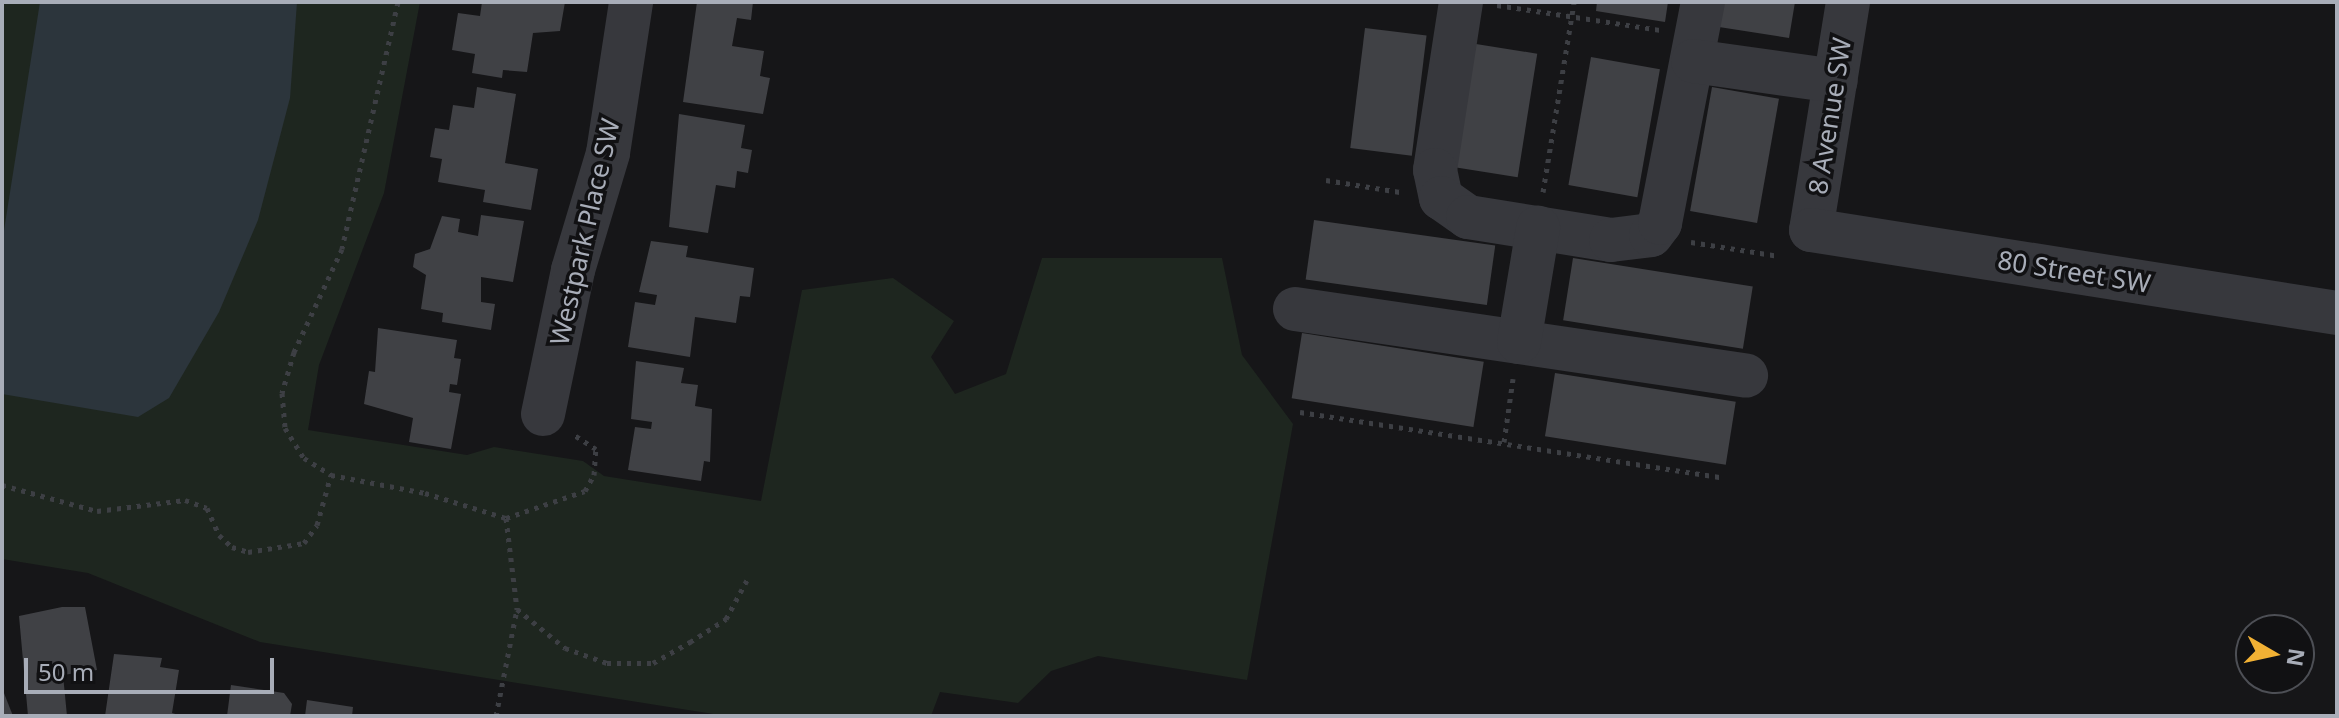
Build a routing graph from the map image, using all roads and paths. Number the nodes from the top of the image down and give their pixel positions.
1 (398, 2) edge
2 (631, 2) edge
3 (1461, 2) edge
4 (1574, 2) edge
5 (1703, 2) edge
6 (1848, 2) edge
7 (1693, 61) junction
8 (1836, 81) junction
9 (1326, 180) dead end
10 (1441, 198) junction
11 (1538, 228) junction
12 (1651, 235) junction
13 (1795, 243) junction
14 (1295, 309) dead end
15 (2337, 313) edge
16 (1519, 342) junction
17 (1746, 376) dead end
18 (1300, 412) dead end
19 (543, 414) joint
20 (1504, 442) junction
21 (331, 475) junction
22 (1721, 477) dead end
23 (2, 485) edge
24 (506, 518) junction
25 (747, 580) dead end
26 (517, 609) junction
27 (496, 716) edge

1 - 21 path
2 - 19 street, Westpark Place SW
3 - 10 street
4 - 11 path
5 - 7 street
6 - 8 street, 8 Avenue SW
7 - 8 street
7 - 12 street
8 - 13 street, 8 Avenue SW
9 - 10 path
10 - 11 street
11 - 12 street
11 - 16 street
12 - 13 path
13 - 15 street, 80 Street SW
14 - 16 street
16 - 17 street
16 - 20 path
18 - 20 path
19 - 24 path
20 - 22 path
21 - 23 path
21 - 24 path
24 - 26 path
25 - 26 path
26 - 27 path

